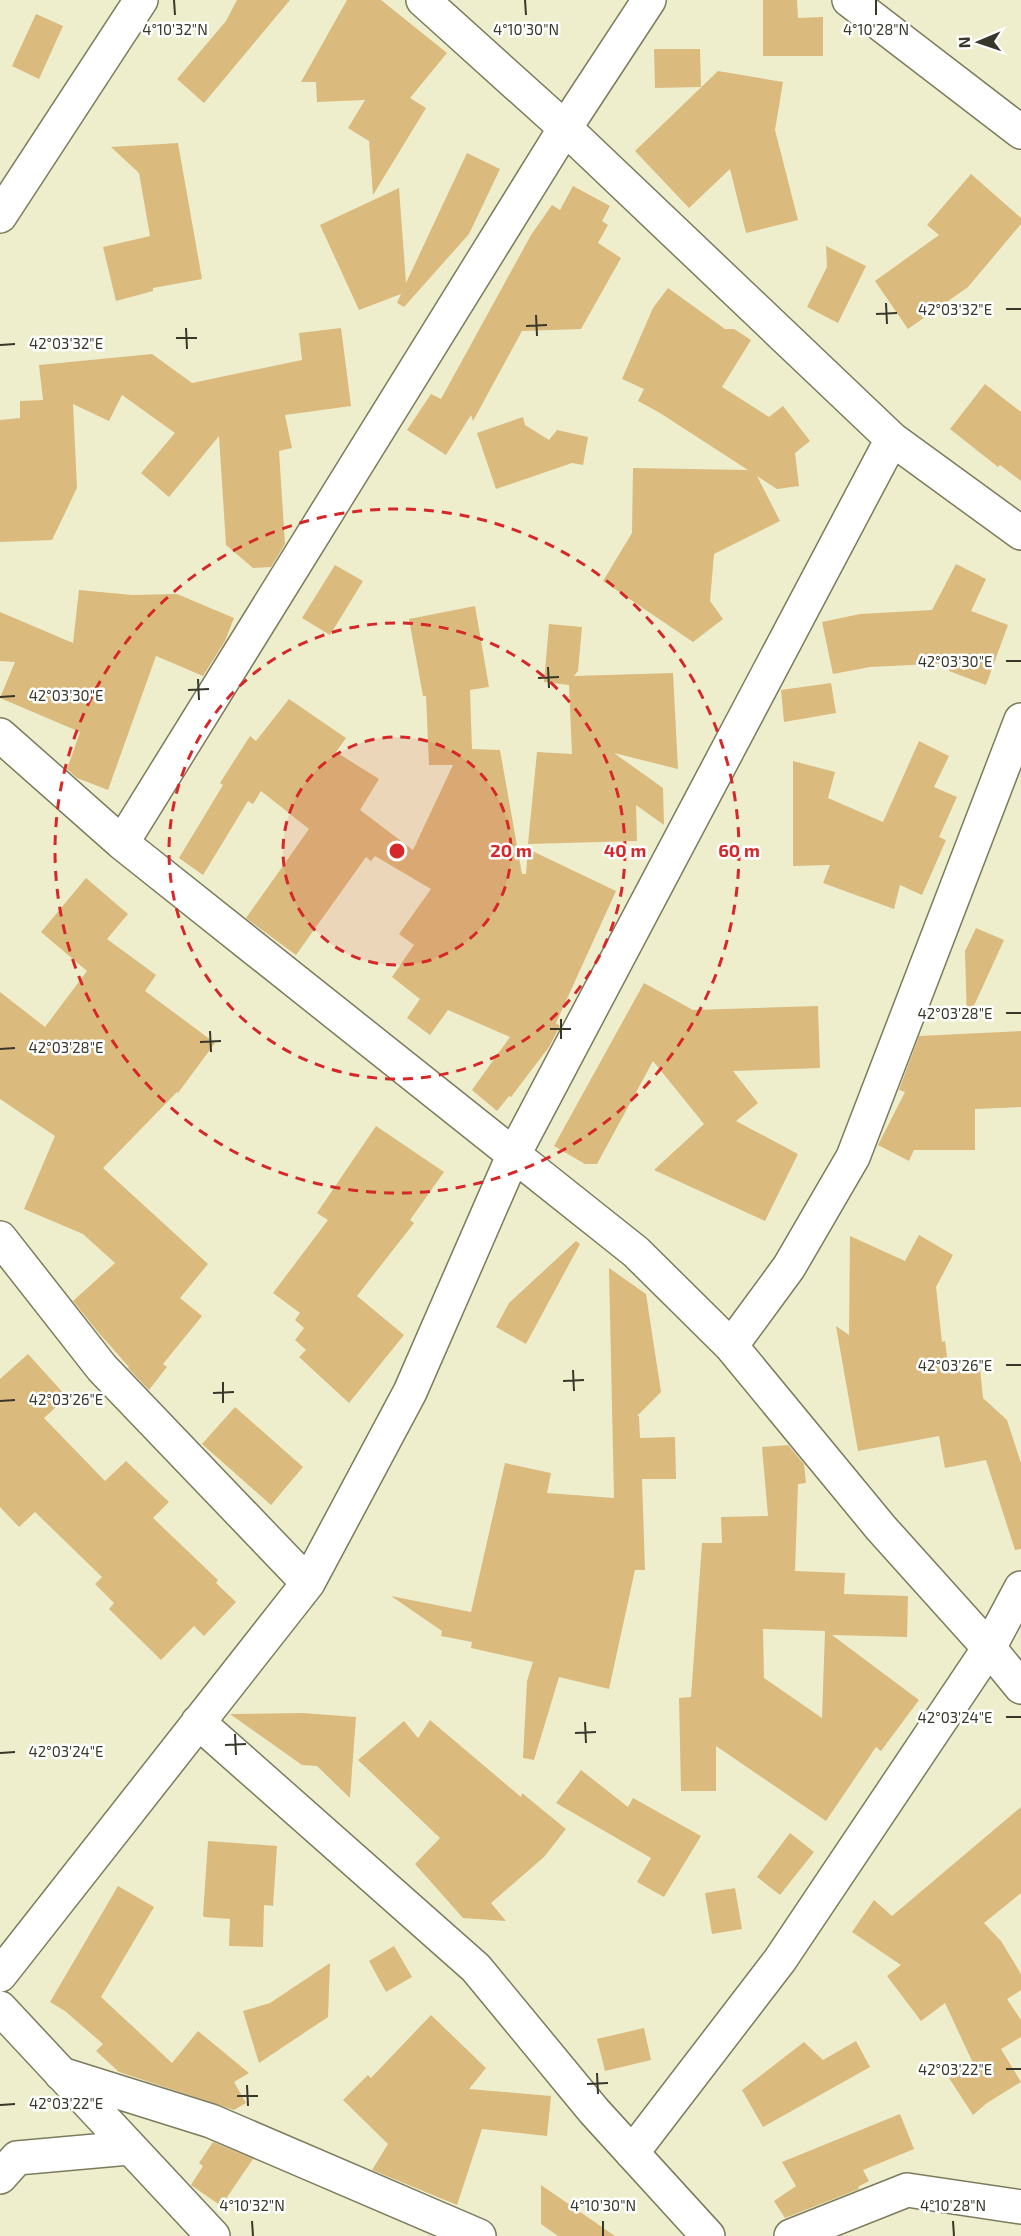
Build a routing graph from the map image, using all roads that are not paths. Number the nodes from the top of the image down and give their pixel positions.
1 (141, 0) edge
2 (423, 0) edge
3 (649, 0) edge
4 (849, 0) edge
5 (565, 128) junction
6 (1021, 132) edge
7 (0, 216) edge
8 (892, 440) junction
9 (1021, 533) edge
10 (1021, 720) edge
11 (0, 735) edge
12 (122, 843) junction
13 (513, 1156) junction
14 (0, 1238) edge
15 (731, 1346) junction
16 (308, 1583) junction
17 (1021, 1588) edge
18 (989, 1647) junction
19 (1021, 1687) edge
20 (198, 1722) junction
21 (0, 1976) edge
22 (0, 2008) edge
23 (61, 2074) junction
24 (129, 2148) junction
25 (632, 2153) junction
26 (0, 2177) edge
27 (1021, 2207) edge
28 (213, 2236) edge
29 (479, 2236) edge
30 (708, 2236) edge
31 (790, 2236) edge

1 - 7 street
2 - 5 street
3 - 5 street
4 - 6 street
5 - 8 street
5 - 12 street
8 - 9 street
8 - 13 street
10 - 15 street
11 - 12 street
12 - 13 street
13 - 15 street
13 - 16 street
14 - 16 street
15 - 18 street
16 - 20 street
17 - 18 street
18 - 19 street
18 - 25 street
20 - 21 street
20 - 25 street
22 - 23 street
23 - 24 street
23 - 29 street
24 - 26 street
24 - 28 street
25 - 30 street
27 - 31 street

